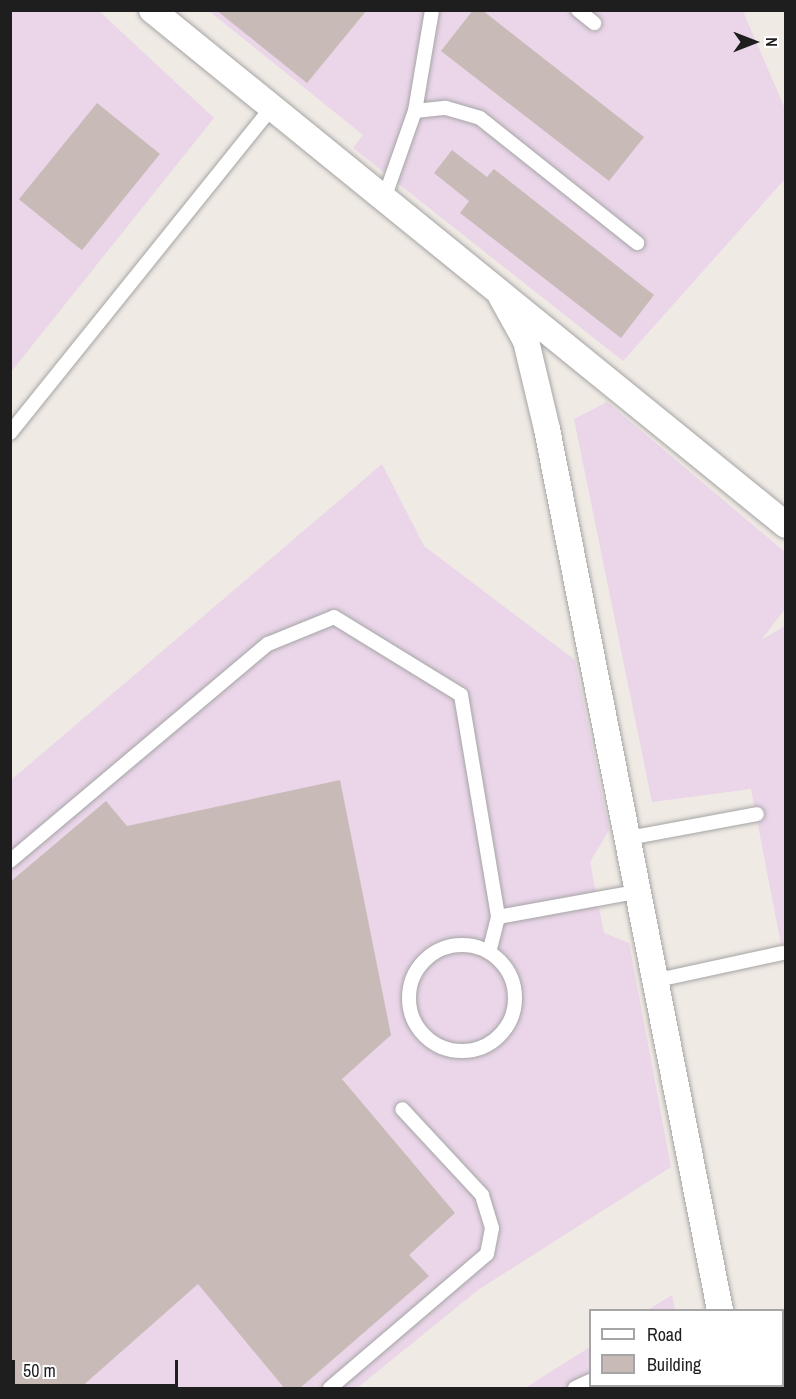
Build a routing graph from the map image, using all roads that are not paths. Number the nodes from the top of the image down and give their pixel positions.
1 (152, 10) edge
2 (432, 10) edge
3 (578, 10) edge
4 (594, 23) dead end
5 (273, 106) junction
6 (415, 111) junction
7 (385, 196) junction
8 (637, 243) dead end
9 (501, 296) junction
10 (10, 433) edge
11 (786, 525) edge
12 (757, 814) dead end
13 (628, 838) junction
14 (10, 861) edge
15 (635, 892) junction
16 (498, 917) junction
17 (489, 952) junction
18 (783, 953) dead end
19 (653, 981) junction
20 (402, 1109) dead end
21 (720, 1309) edge
22 (589, 1382) edge
23 (330, 1389) edge
24 (575, 1389) edge

1 - 5 street
2 - 6 lane
3 - 4 lane
5 - 7 street
5 - 10 lane
6 - 7 lane
6 - 8 lane
7 - 9 street
9 - 11 street
9 - 13 street
12 - 13 lane
13 - 15 street
14 - 16 lane
15 - 16 lane
15 - 19 street
16 - 17 lane
17 - 17 lane
18 - 19 lane
19 - 21 street
20 - 23 lane
22 - 24 lane

